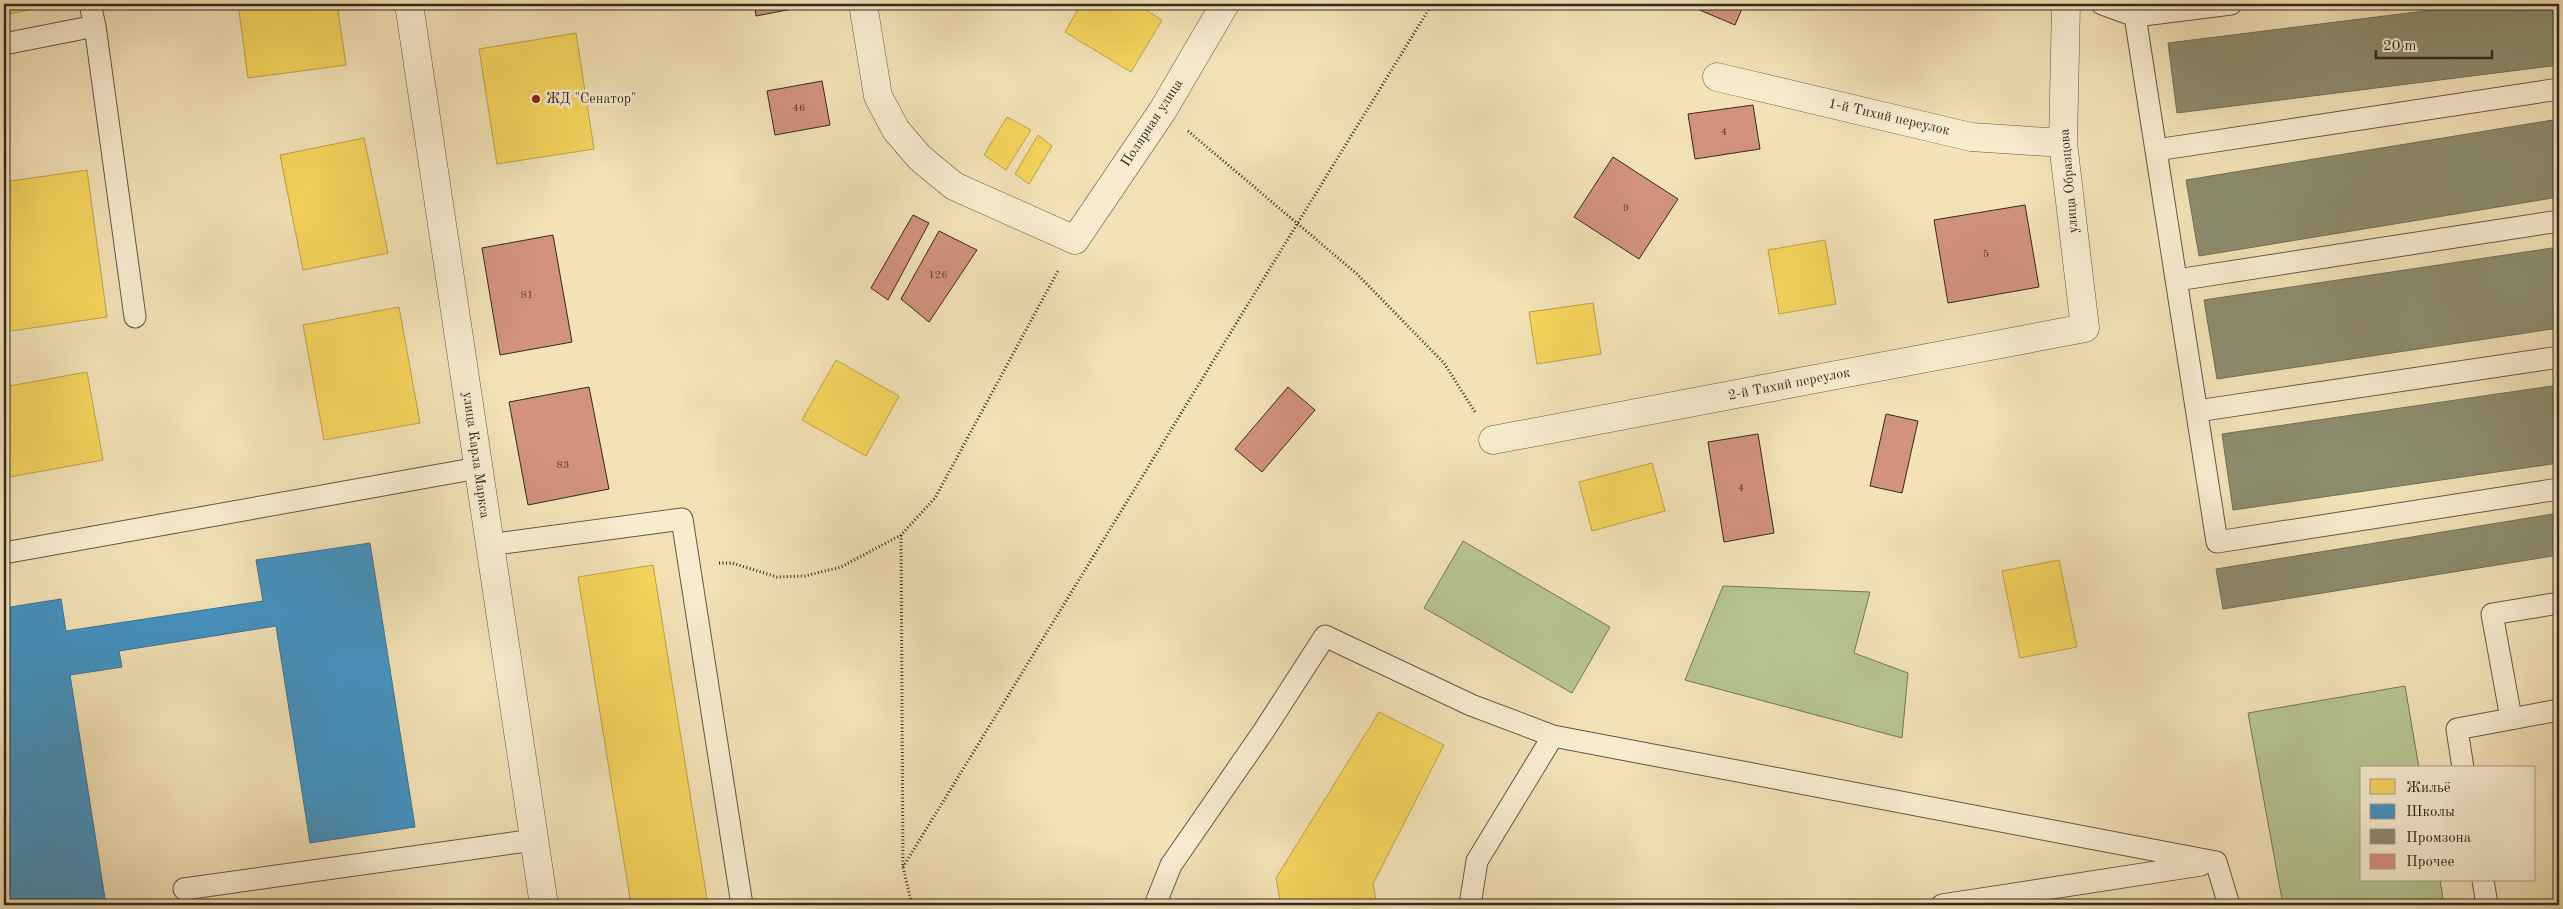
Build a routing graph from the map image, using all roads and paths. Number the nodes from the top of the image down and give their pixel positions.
1 (90, 4) edge
2 (409, 4) edge
3 (863, 4) edge
4 (1225, 4) edge
5 (1432, 4) edge
6 (2066, 4) edge
7 (2102, 4) edge
8 (2231, 4) edge
9 (2135, 16) junction
10 (95, 26) junction
11 (4, 44) edge
12 (1717, 77) dead end
13 (2559, 89) edge
14 (1163, 110) junction
15 (2063, 143) junction
16 (2156, 150) junction
17 (2559, 221) edge
18 (1297, 225) junction
19 (1075, 240) junction
20 (2176, 280) junction
21 (134, 317) dead end
22 (2085, 328) joint
23 (2559, 357) edge
24 (2197, 411) junction
25 (1493, 440) joint
26 (478, 468) junction
27 (2559, 489) edge
28 (901, 534) junction
29 (489, 545) junction
30 (4, 553) edge
31 (690, 563) junction
32 (2559, 603) edge
33 (2559, 710) edge
34 (2511, 718) junction
35 (1553, 736) junction
36 (2463, 766) edge
37 (534, 840) junction
38 (2216, 862) junction
39 (903, 867) junction
40 (2483, 882) edge
41 (184, 889) dead end
42 (544, 905) edge
43 (742, 905) edge
44 (912, 905) edge
45 (1155, 905) edge
46 (1470, 905) edge
47 (1942, 905) edge
48 (2229, 905) edge
49 (2487, 905) edge

1 - 10 lane
2 - 26 street, улица Карла Маркса
3 - 19 street
4 - 14 street, Полярная улица
5 - 18 path
6 - 15 street, улица Образцова
7 - 9 lane
8 - 9 lane
9 - 16 lane
10 - 11 lane
10 - 21 lane
12 - 15 street, 1-й Тихий переулок
13 - 16 lane
14 - 18 path
14 - 19 street, Полярная улица
15 - 22 street, улица Образцова
16 - 20 lane
17 - 20 lane
18 - 25 path
18 - 39 path
19 - 28 path
20 - 24 lane
22 - 25 street, 2-й Тихий переулок
23 - 24 lane
24 - 27 lane
26 - 29 street, улица Карла Маркса
26 - 30 lane
28 - 31 path
28 - 39 path
29 - 31 lane
29 - 37 street, улица Карла Маркса
31 - 43 lane
32 - 34 lane
33 - 34 lane
34 - 36 lane
35 - 38 lane
35 - 45 lane
35 - 46 lane
37 - 41 lane
37 - 42 street, улица Карла Маркса
38 - 47 lane
38 - 48 lane
39 - 44 path
40 - 49 lane

